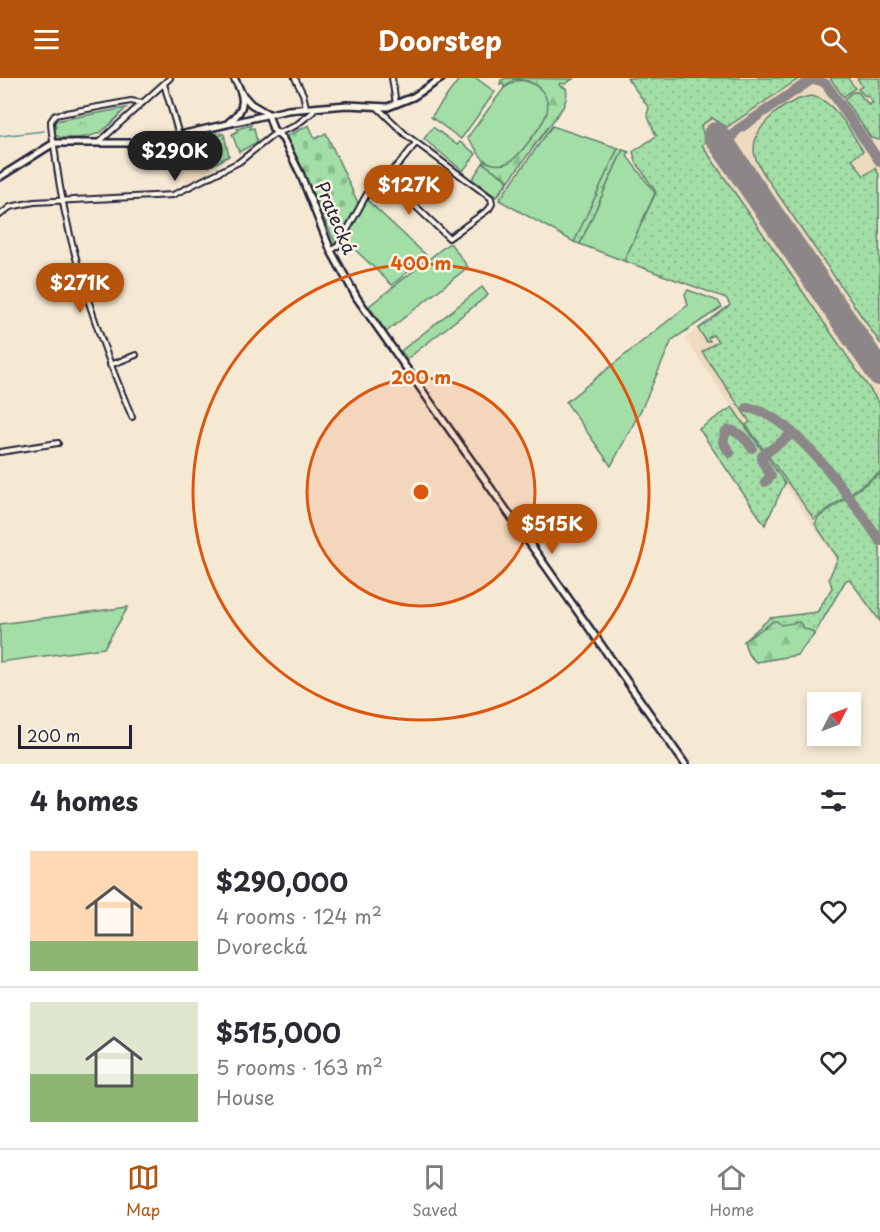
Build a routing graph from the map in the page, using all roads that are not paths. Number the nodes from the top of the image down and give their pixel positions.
1 (171, 78) edge
2 (234, 78) edge
3 (295, 78) edge
4 (392, 78) edge
5 (442, 78) edge
6 (164, 84) junction
7 (242, 94) junction
8 (142, 103) junction
9 (396, 105) junction
10 (306, 107) junction
11 (314, 107) junction
12 (377, 107) junction
13 (386, 107) junction
14 (268, 114) junction
15 (385, 116) junction
16 (225, 124) junction
17 (277, 134) junction
18 (179, 135) junction
19 (54, 143) junction
20 (98, 143) junction
21 (416, 143) junction
22 (0, 177) edge
23 (385, 177) junction
24 (62, 200) junction
25 (0, 215) edge
26 (331, 251) junction
27 (136, 355) dead end
28 (110, 365) junction
29 (132, 417) dead end
30 (58, 443) dead end
31 (0, 452) edge
32 (685, 764) edge

1 - 6 street
2 - 7 main road
3 - 10 street
4 - 9 street
5 - 9 main road
6 - 8 street
6 - 18 street
7 - 14 main road, Pratecká
7 - 16 main road
8 - 19 street
8 - 20 street
9 - 13 main road
10 - 11 main road
10 - 14 main road
11 - 12 main road
11 - 17 street
12 - 13 main road
12 - 15 street
13 - 15 street
14 - 16 main road
14 - 17 main road, Pratecká
15 - 21 street
16 - 18 main road
17 - 24 street
17 - 26 main road, Pratecká
18 - 20 main road
19 - 20 main road
19 - 22 main road
19 - 24 street
21 - 23 street
21 - 23 street
23 - 26 street
24 - 25 street
24 - 28 street
26 - 32 main road, Pratecká
27 - 28 street
28 - 29 street
30 - 31 street

